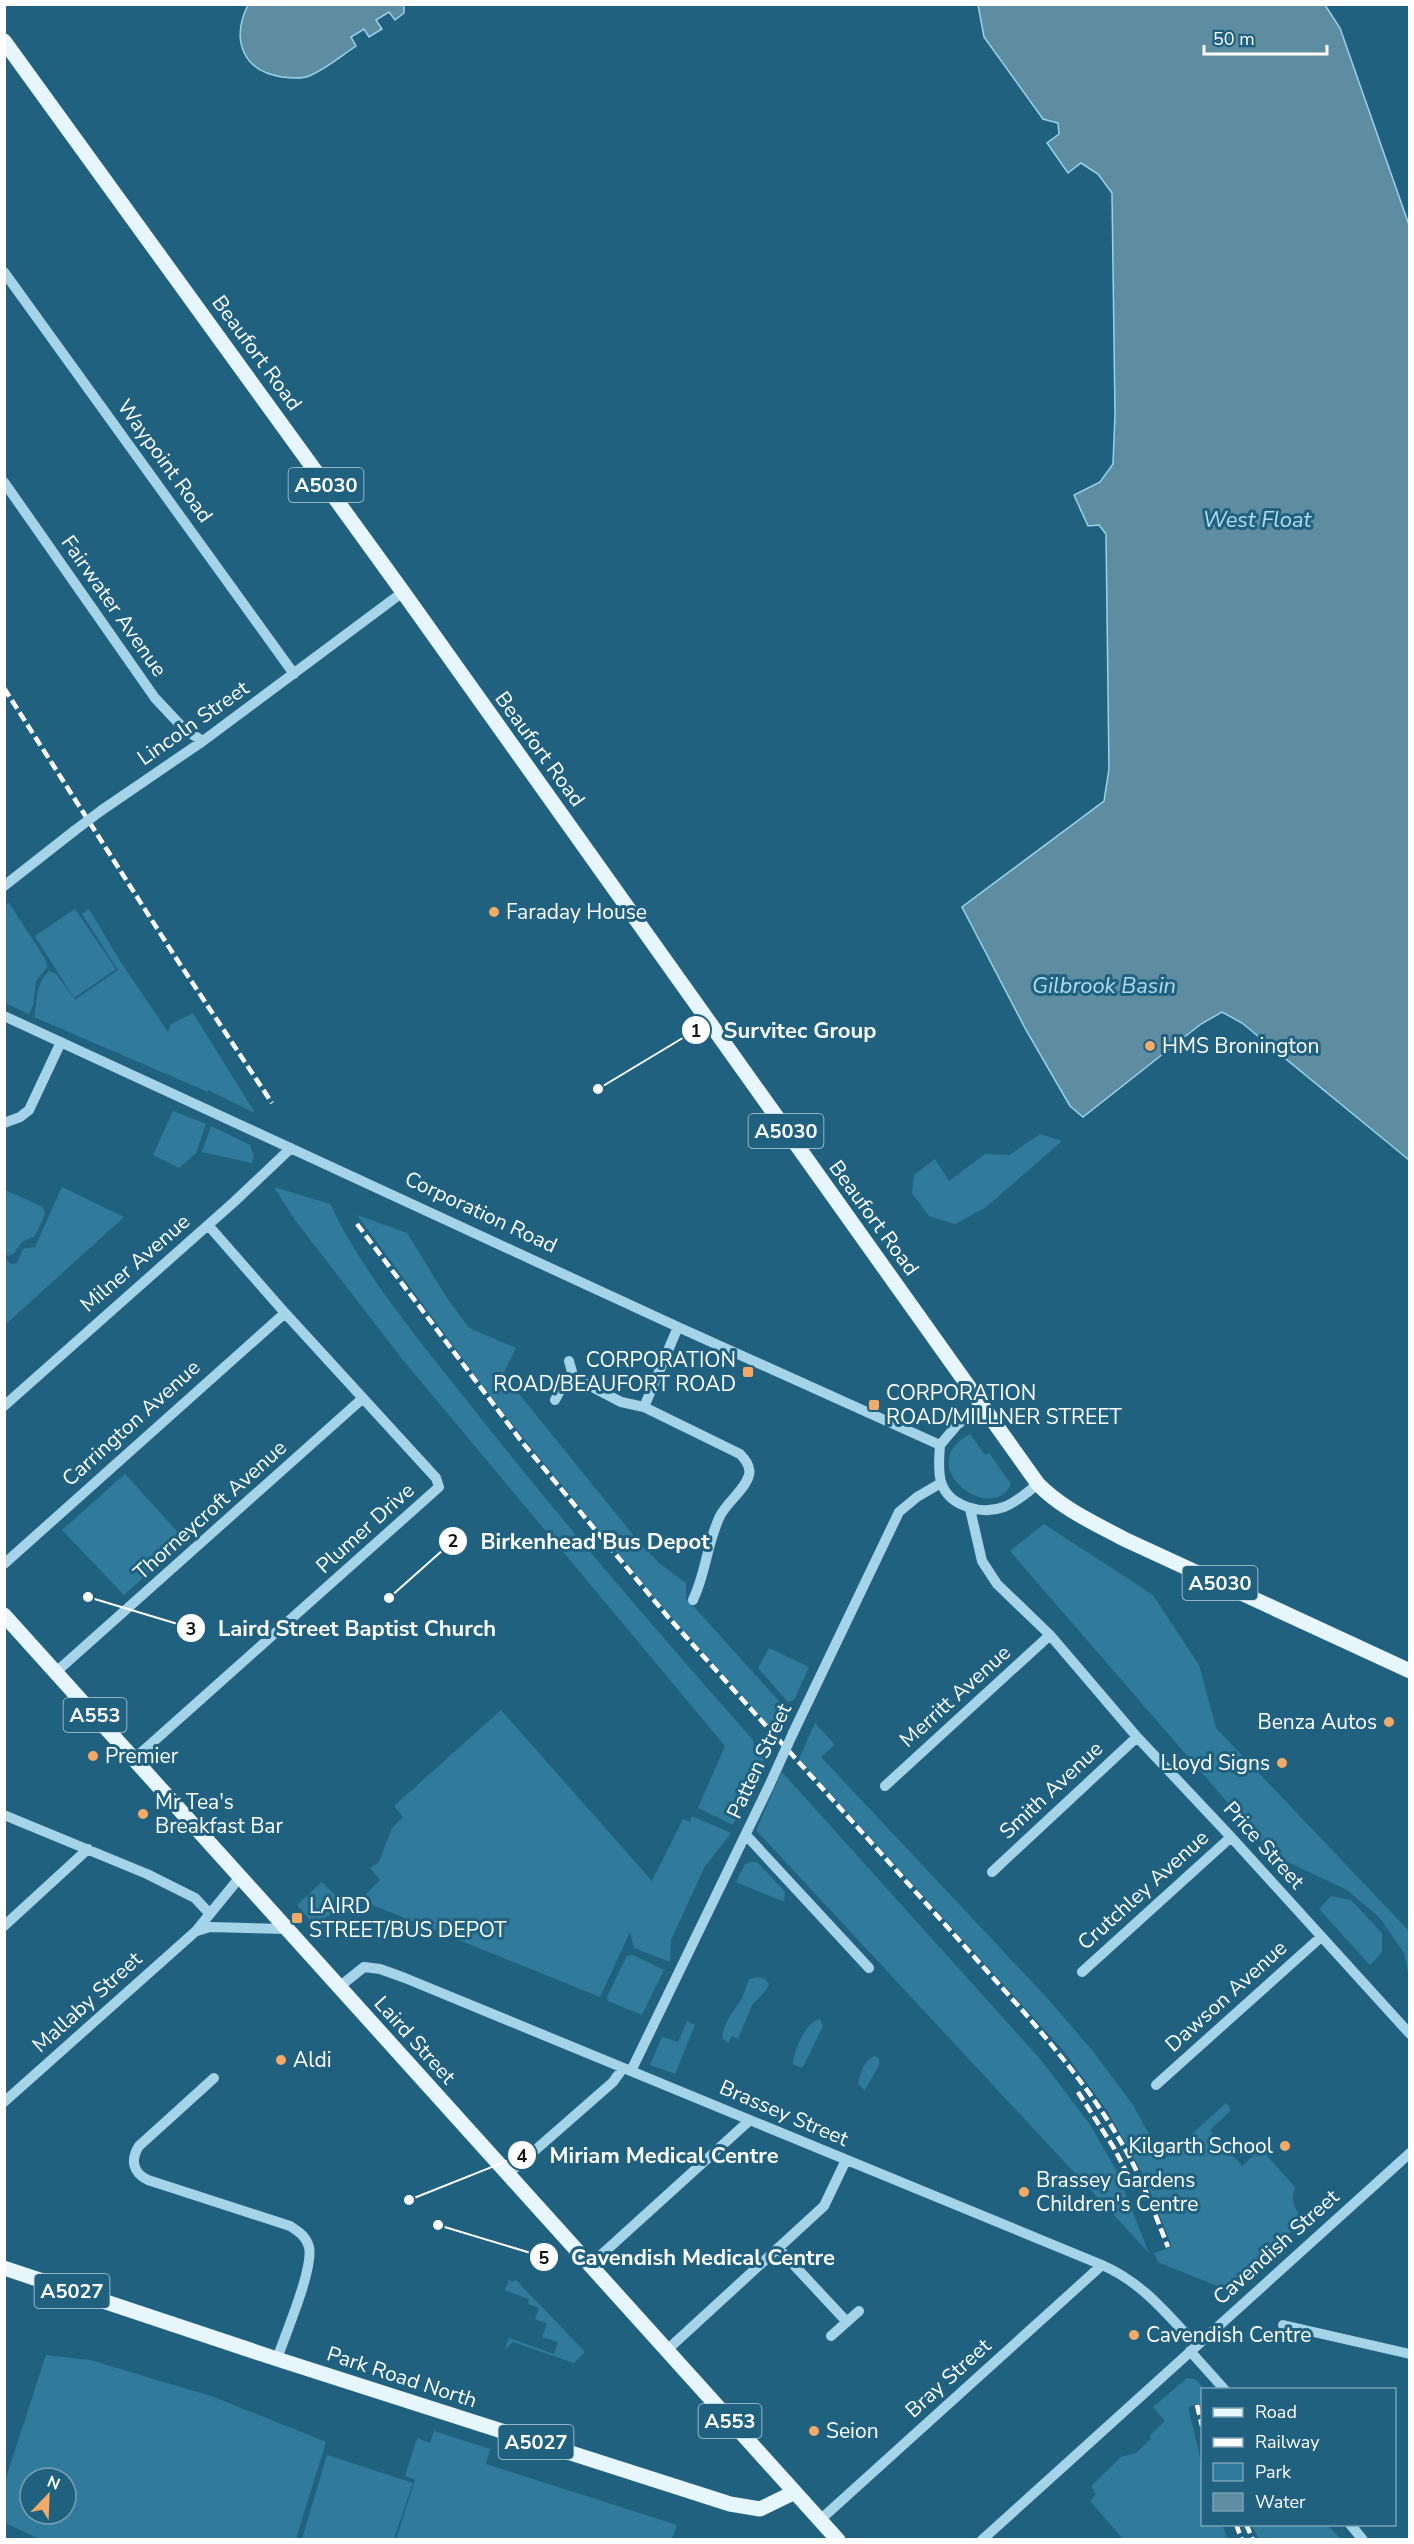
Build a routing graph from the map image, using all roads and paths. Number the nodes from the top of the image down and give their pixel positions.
1 (4, 40) edge
2 (4, 272) edge
3 (4, 482) edge
4 (403, 592) junction
5 (294, 674) junction
6 (203, 741) junction
7 (4, 885) edge
8 (4, 1016) edge
9 (61, 1042) junction
10 (4, 1123) edge
11 (291, 1148) junction
12 (208, 1225) junction
13 (285, 1313) junction
14 (678, 1327) junction
15 (568, 1361) dead end
16 (573, 1379) junction
17 (362, 1399) junction
18 (555, 1400) dead end
19 (4, 1406) edge
20 (644, 1407) junction
21 (982, 1407) junction
22 (940, 1445) junction
23 (941, 1483) junction
24 (1038, 1484) junction
25 (970, 1509) junction
26 (4, 1564) edge
27 (693, 1600) dead end
28 (4, 1615) edge
29 (1050, 1635) junction
30 (1410, 1671) edge
31 (56, 1672) junction
32 (1137, 1737) junction
33 (135, 1758) junction
34 (885, 1786) dead end
35 (4, 1815) edge
36 (746, 1835) junction
37 (1231, 1837) junction
38 (88, 1849) junction
39 (992, 1872) dead end
40 (240, 1877) junction
41 (210, 1914) junction
42 (4, 1926) edge
43 (287, 1929) junction
44 (196, 1931) junction
45 (1321, 1937) junction
46 (869, 1968) dead end
47 (1082, 1972) dead end
48 (339, 1987) junction
49 (1410, 2034) edge
50 (627, 2070) junction
51 (214, 2078) dead end
52 (1156, 2085) dead end
53 (4, 2102) edge
54 (750, 2120) junction
55 (1410, 2153) edge
56 (846, 2160) junction
57 (508, 2175) junction
58 (778, 2248) junction
59 (590, 2265) junction
60 (1102, 2265) junction
61 (4, 2268) edge
62 (860, 2311) dead end
63 (847, 2322) junction
64 (1283, 2325) dead end
65 (831, 2336) dead end
66 (1193, 2348) junction
67 (667, 2350) junction
68 (1410, 2354) edge
69 (276, 2359) junction
70 (1223, 2388) edge
71 (795, 2492) junction
72 (820, 2520) junction
73 (1352, 2526) edge
74 (838, 2540) edge
75 (982, 2540) edge
76 (1363, 2540) edge

1 - 4 main road, Beaufort Road / A5030
2 - 5 street, Waypoint Road
3 - 6 street, Fairwater Avenue
4 - 5 street, Lincoln Street
4 - 21 main road, Beaufort Road / A5030
5 - 6 street, Lincoln Street
6 - 7 street, Lincoln Street, bridge
8 - 9 street, Corporation Road
9 - 10 street
9 - 11 street, Corporation Road
11 - 12 street, Milner Avenue
11 - 14 street, Corporation Road
12 - 13 street, Plumer Drive
12 - 19 street, Milner Avenue
13 - 17 street, Plumer Drive
13 - 26 street, Carrington Avenue
14 - 20 street
14 - 22 street, Corporation Road
15 - 16 street
16 - 18 street
16 - 20 street
17 - 31 street, Thorneycroft Avenue
17 - 33 street, Plumer Drive
20 - 27 street
21 - 22 street
21 - 24 main road, Beaufort Road / A5030
22 - 23 street
23 - 25 street
23 - 36 street, Patten Street, bridge
24 - 25 street
24 - 30 main road, A5030
25 - 29 street, Price Street
28 - 31 main road, Laird Street / A553
29 - 32 street, Price Street
29 - 34 street, Merritt Avenue
31 - 33 main road, Laird Street / A553
32 - 37 street, Price Street
32 - 39 street, Smith Avenue
33 - 40 main road, Laird Street / A553
35 - 38 street
36 - 46 street
36 - 50 street, Patten Street
37 - 45 street, Price Street
37 - 47 street, Crutchley Avenue
38 - 41 street
38 - 42 street
40 - 41 street, Mallaby Street
40 - 43 main road, Laird Street / A553
41 - 44 street, Mallaby Street
43 - 44 street
43 - 48 main road, Laird Street / A553
44 - 53 street, Mallaby Street
45 - 49 street, Price Street
45 - 52 street, Dawson Avenue
48 - 50 street, Brassey Street
48 - 57 main road, Laird Street / A553
50 - 54 street, Brassey Street
50 - 57 street, Patten Street
51 - 69 street
54 - 56 street, Brassey Street
54 - 59 street
55 - 66 street, Cavendish Street
56 - 58 street
56 - 60 street, Brassey Street
57 - 59 main road, Laird Street / A553
58 - 63 street
58 - 67 street
59 - 67 main road, Laird Street / A553
60 - 66 street, Brassey Street
60 - 72 street, Bray Street
61 - 69 main road, Park Road North / A5027
62 - 63 street
63 - 65 street
64 - 68 street
66 - 70 street, Brassey Street
66 - 75 street, Cavendish Street
67 - 71 main road, Laird Street / A553
69 - 71 main road, Park Road North / A5027
71 - 72 main road, A553
72 - 74 main road, A553
73 - 76 street

